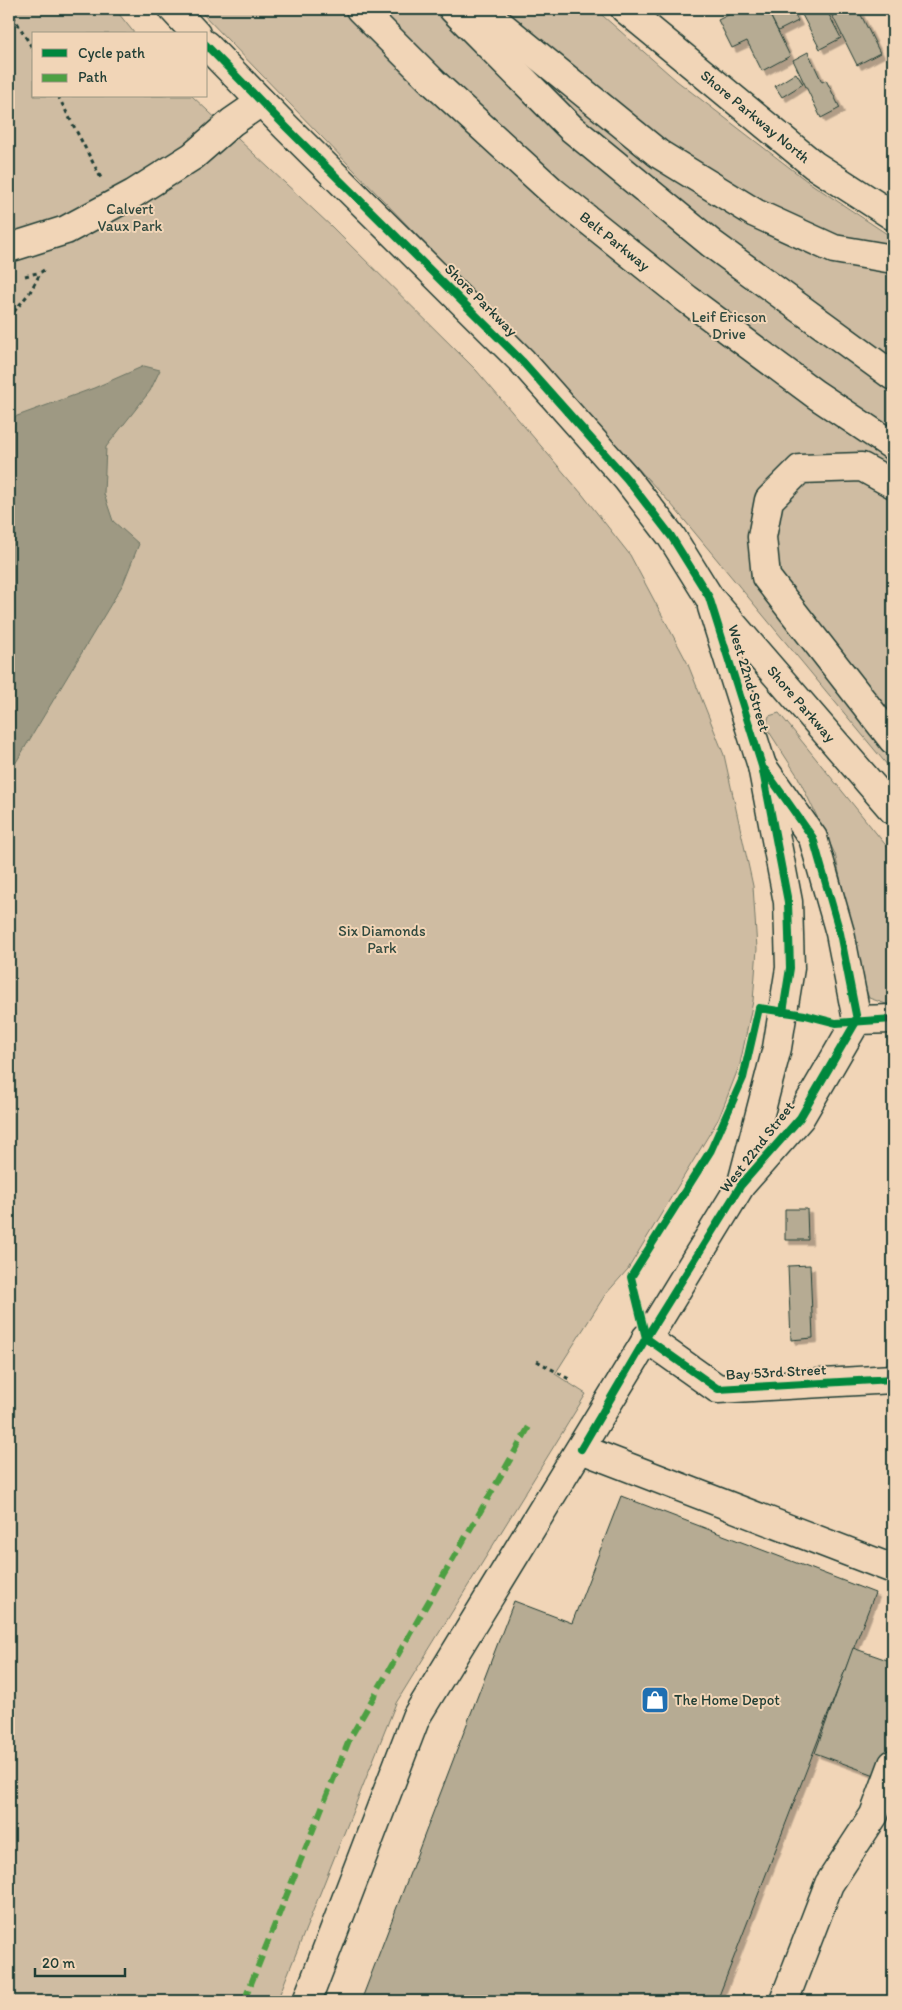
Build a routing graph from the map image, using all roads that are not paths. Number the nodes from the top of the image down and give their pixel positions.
1 (174, 9) edge
2 (360, 9) edge
3 (454, 9) edge
4 (481, 9) edge
5 (632, 11) edge
6 (194, 32) edge
7 (208, 47) edge
8 (261, 102) junction
9 (893, 216) edge
10 (9, 248) edge
11 (893, 259) edge
12 (893, 376) edge
13 (893, 446) edge
14 (893, 484) edge
15 (709, 597) junction
16 (893, 740) edge
17 (762, 766) junction
18 (893, 810) edge
19 (893, 1019) edge
20 (857, 1020) junction
21 (741, 1185) junction
22 (646, 1338) junction
23 (893, 1379) edge
24 (581, 1449) junction
25 (893, 1569) edge
26 (893, 1764) edge
27 (306, 2001) edge
28 (784, 2001) edge

1 - 6 main road
2 - 13 main road, Belt Parkway
3 - 12 main road
4 - 11 main road
5 - 9 main road, Shore Parkway North
7 - 8 main road, Shore Parkway
8 - 10 main road
8 - 15 main road, Shore Parkway
14 - 16 main road
15 - 17 main road, West 22nd Street
15 - 18 main road, Shore Parkway
17 - 20 main road, West 22nd Street
17 - 21 main road, West 22nd Street
19 - 20 main road
20 - 21 main road, West 22nd Street
21 - 22 main road, West 22nd Street
22 - 23 main road, Bay 53rd Street
22 - 24 main road, West 22nd Street
24 - 25 main road
24 - 27 main road, West 22nd Street
26 - 28 main road

